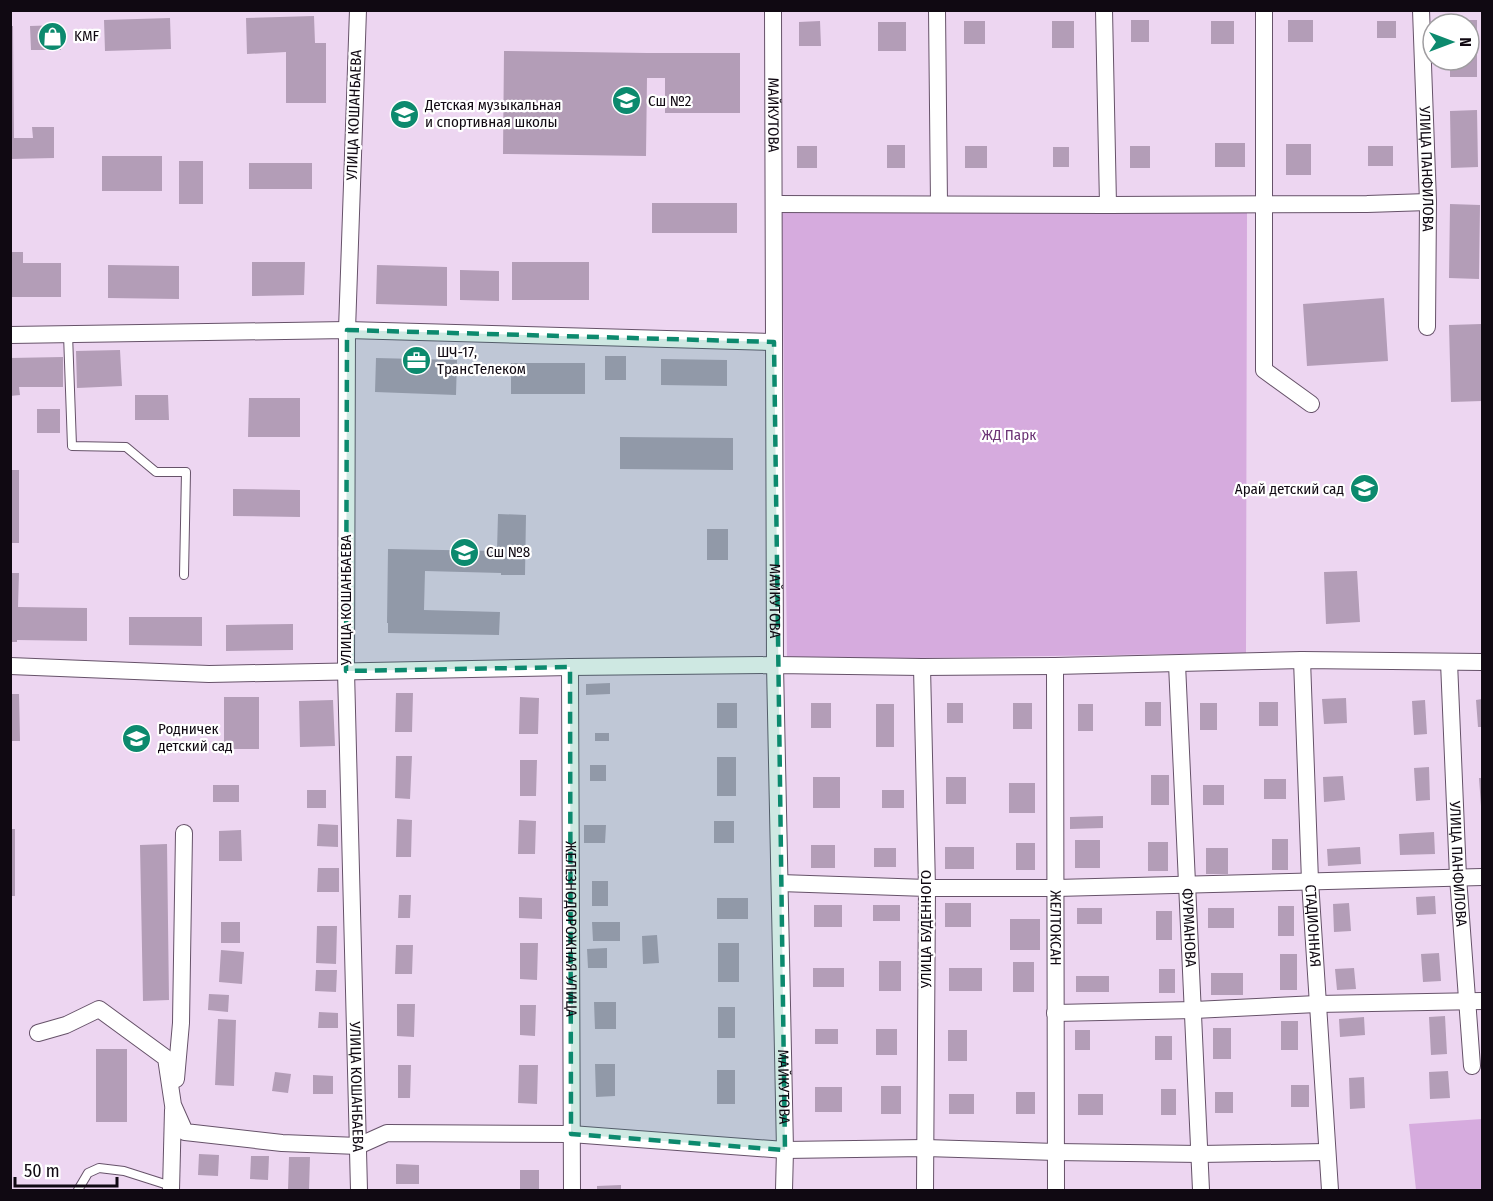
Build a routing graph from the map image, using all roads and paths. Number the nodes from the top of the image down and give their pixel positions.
1 (358, 10) edge
2 (773, 10) edge
3 (938, 10) edge
4 (1104, 10) edge
5 (1264, 10) edge
6 (1421, 10) edge
7 (1428, 202) junction
8 (1264, 203) junction
9 (774, 204) junction
10 (939, 204) junction
11 (1108, 205) junction
12 (1427, 327) dead end
13 (347, 330) junction
14 (68, 334) junction
15 (10, 335) edge
16 (774, 342) junction
17 (1311, 404) dead end
18 (184, 575) dead end
19 (1302, 660) junction
20 (1449, 662) junction
21 (1482, 662) edge
22 (1177, 664) junction
23 (10, 666) edge
24 (775, 666) junction
25 (1055, 666) junction
26 (570, 667) junction
27 (922, 667) junction
28 (346, 671) junction
29 (184, 833) dead end
30 (1458, 877) junction
31 (1482, 877) edge
32 (1310, 881) junction
33 (780, 884) junction
34 (1187, 886) junction
35 (927, 888) junction
36 (1056, 888) junction
37 (1475, 1001) edge
38 (1317, 1004) junction
39 (1194, 1010) junction
40 (1055, 1013) junction
41 (38, 1033) dead end
42 (1472, 1066) dead end
43 (173, 1105) junction
44 (571, 1134) junction
45 (358, 1146) junction
46 (925, 1148) junction
47 (785, 1150) junction
48 (1056, 1152) junction
49 (1326, 1152) junction
50 (1200, 1154) junction
51 (171, 1188) edge
52 (78, 1191) edge
53 (359, 1191) edge
54 (572, 1191) edge
55 (784, 1191) edge
56 (925, 1191) edge
57 (1056, 1191) edge
58 (1201, 1191) edge
59 (1329, 1191) edge

1 - 13 street, УЛИЦА КОШАНБАЕВА
2 - 9 street, МАЙКУТОВА
3 - 10 street
4 - 11 street
5 - 8 street
6 - 7 street, УЛИЦА ПАНФИЛОВА
7 - 8 street
7 - 12 street, УЛИЦА ПАНФИЛОВА
8 - 11 street
8 - 17 street
9 - 10 street
9 - 16 street, МАЙКУТОВА
10 - 11 street
13 - 14 street
13 - 16 street
13 - 28 street, УЛИЦА КОШАНБАЕВА
14 - 15 street
14 - 18 lane
16 - 24 street, МАЙКУТОВА
19 - 20 street
19 - 22 street
19 - 32 street, СТАДИОННАЯ
20 - 21 street
20 - 30 street, УЛИЦА ПАНФИЛОВА
22 - 25 street
22 - 34 street, ФУРМАНОВА
23 - 28 street
24 - 26 street
24 - 27 street
24 - 33 street, МАЙКУТОВА
25 - 27 street
25 - 36 street, ЖЕЛТОКСАН
26 - 28 street
26 - 44 street, ЖЕЛЕЗНОДОРОЖНАЯ УЛИЦА
27 - 35 street, УЛИЦА БУДЕННОГО
28 - 45 street, УЛИЦА КОШАНБАЕВА
29 - 43 street
30 - 31 street
30 - 32 street
30 - 37 street, УЛИЦА ПАНФИЛОВА
32 - 34 street
32 - 38 street, СТАДИОННАЯ
33 - 35 street
33 - 47 street, МАЙКУТОВА
34 - 36 street
34 - 39 street, ФУРМАНОВА
35 - 36 street
35 - 46 street, УЛИЦА БУДЕННОГО
36 - 40 street, ЖЕЛТОКСАН
37 - 38 street
37 - 42 street, УЛИЦА ПАНФИЛОВА
38 - 39 street
38 - 49 street, СТАДИОННАЯ
39 - 40 street
39 - 50 street, ФУРМАНОВА
40 - 48 street, ЖЕЛТОКСАН
41 - 43 street
43 - 45 street
43 - 51 street
44 - 45 street
44 - 47 street
44 - 54 street, ЖЕЛЕЗНОДОРОЖНАЯ УЛИЦА
45 - 53 street, УЛИЦА КОШАНБАЕВА
46 - 47 street
46 - 48 street
46 - 56 street, УЛИЦА БУДЕННОГО
47 - 55 street, МАЙКУТОВА
48 - 50 street
48 - 57 street, ЖЕЛТОКСАН
49 - 50 street
49 - 59 street, СТАДИОННАЯ
50 - 58 street, ФУРМАНОВА
51 - 52 lane

